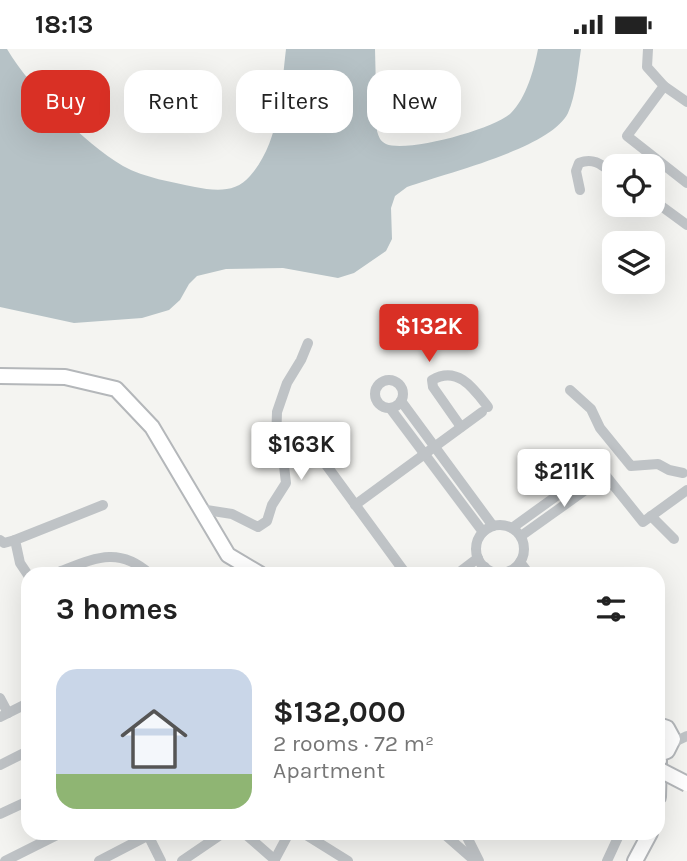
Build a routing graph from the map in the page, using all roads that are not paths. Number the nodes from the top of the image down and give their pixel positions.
1 (648, 49) edge
2 (664, 86) junction
3 (687, 102) edge
4 (602, 166) edge
5 (687, 183) edge
6 (580, 190) dead end
7 (665, 209) edge
8 (687, 225) edge
9 (308, 343) dead end
10 (0, 376) edge
11 (570, 390) dead end
12 (401, 401) junction
13 (390, 408) junction
14 (461, 427) junction
15 (434, 446) junction
16 (424, 453) junction
17 (324, 462) dead end
18 (683, 473) dead end
19 (605, 476) junction
20 (687, 489) edge
21 (103, 505) dead end
22 (355, 505) junction
23 (200, 509) junction
24 (651, 516) junction
25 (492, 526) junction
26 (512, 528) junction
27 (483, 532) junction
28 (521, 535) junction
29 (674, 539) dead end
30 (0, 540) edge
31 (15, 540) junction
32 (520, 562) junction
33 (481, 563) junction
34 (23, 567) edge
35 (71, 567) edge
36 (142, 567) edge
37 (248, 567) edge
38 (400, 567) edge
39 (472, 567) edge
40 (479, 567) edge
41 (487, 567) edge
42 (515, 567) edge
43 (524, 567) edge
44 (0, 698) edge
45 (21, 706) edge
46 (4, 715) edge
47 (665, 728) edge
48 (687, 736) edge
49 (672, 743) junction
50 (665, 752) edge
51 (21, 754) edge
52 (0, 765) edge
53 (665, 773) edge
54 (687, 784) edge
55 (21, 804) edge
56 (0, 814) edge
57 (47, 840) edge
58 (137, 840) edge
59 (151, 840) edge
60 (213, 840) edge
61 (252, 840) edge
62 (285, 840) edge
63 (314, 840) edge
64 (452, 840) edge
65 (468, 840) edge
66 (617, 840) edge
67 (646, 840) edge
68 (274, 860) edge
69 (5, 861) edge
70 (99, 861) edge
71 (161, 861) edge
72 (182, 861) edge
73 (347, 861) edge
74 (477, 861) edge
75 (607, 861) edge
76 (635, 861) edge

1 - 2 street
2 - 3 street
2 - 5 street
4 - 6 street
7 - 8 street
9 - 23 street
10 - 23 highway
11 - 18 street
12 - 13 street
12 - 13 street
12 - 15 street
13 - 16 street
14 - 14 street
14 - 15 street
15 - 16 street
15 - 25 street
16 - 22 street
16 - 27 street
17 - 22 street
19 - 24 street
19 - 26 street
19 - 28 street
20 - 24 street
21 - 31 street
22 - 38 street
23 - 37 highway
24 - 29 street
25 - 26 street
25 - 27 street
26 - 28 street
27 - 33 street
28 - 32 street
30 - 31 street
31 - 34 street
32 - 42 street
32 - 43 street
33 - 39 street
33 - 40 street
33 - 41 street
35 - 36 street
44 - 46 street
45 - 46 street
47 - 49 highway
48 - 49 street
49 - 50 highway
51 - 52 street
53 - 54 highway, bridge
55 - 56 street
57 - 69 street
58 - 70 street
59 - 71 street
60 - 72 street
61 - 68 street
62 - 68 street
63 - 73 street
64 - 74 street
65 - 74 street
66 - 75 street
67 - 76 highway

